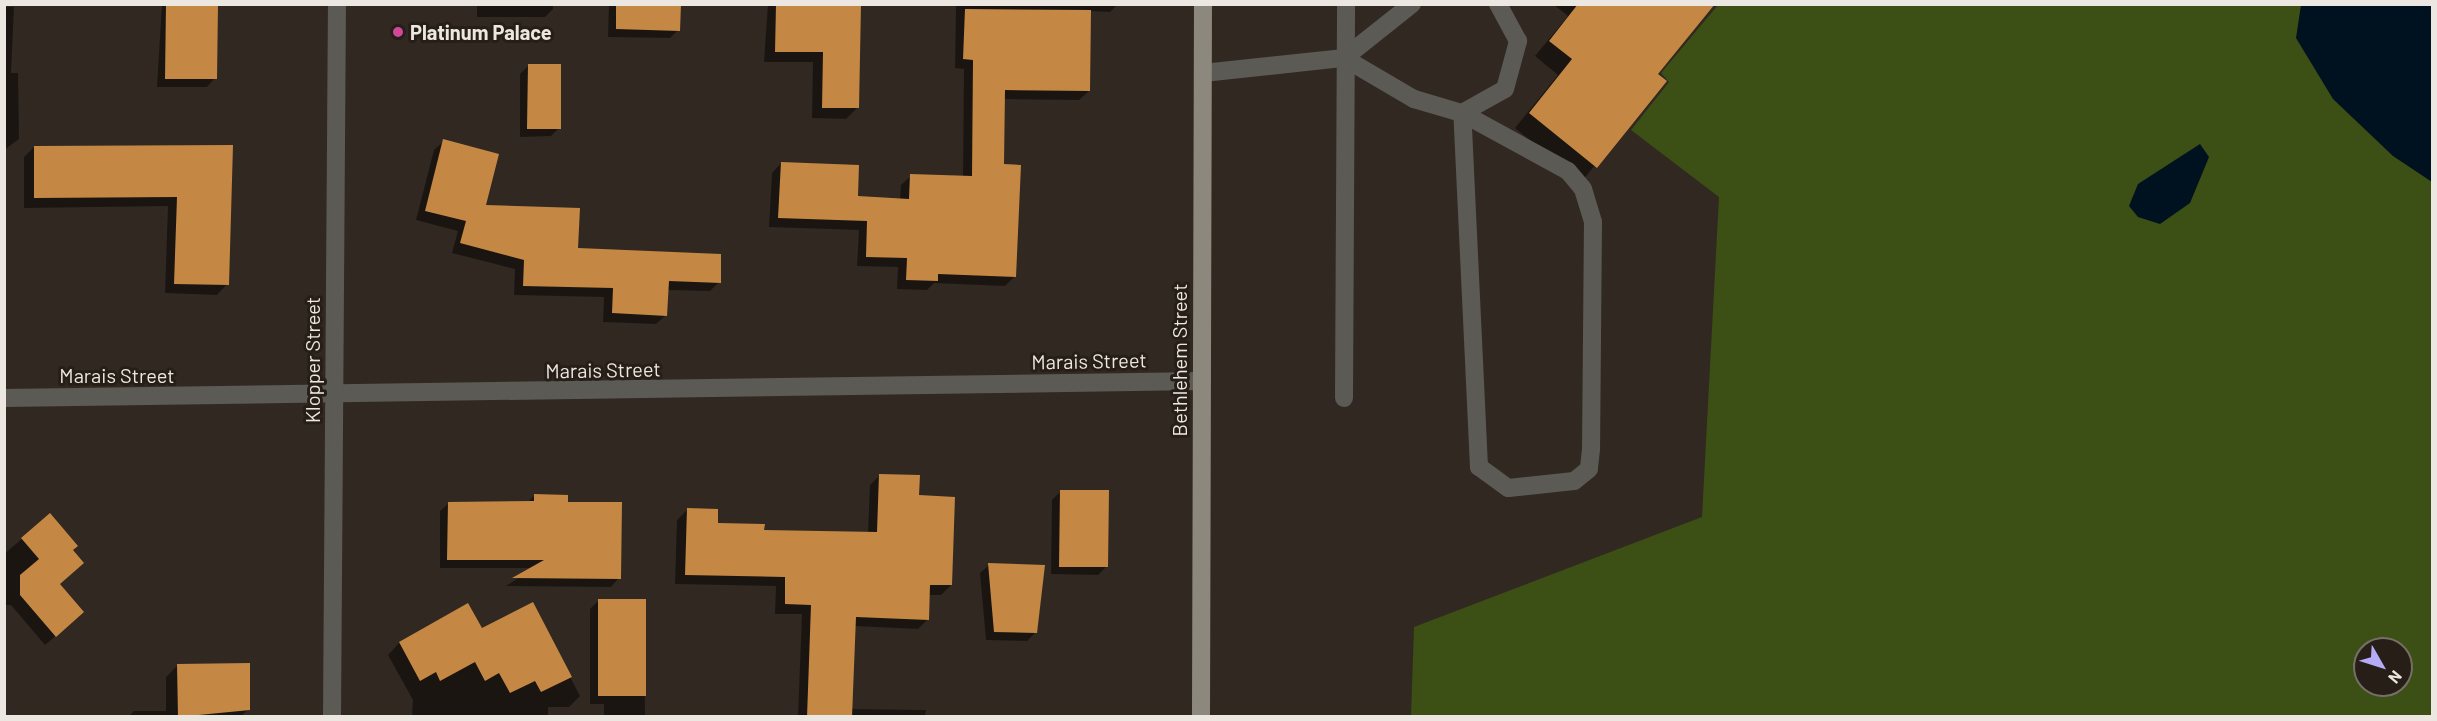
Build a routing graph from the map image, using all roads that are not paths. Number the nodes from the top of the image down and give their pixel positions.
1 (337, 4) edge
2 (1203, 4) edge
3 (1346, 4) edge
4 (1412, 4) edge
5 (1498, 4) edge
6 (1344, 58) junction
7 (1203, 73) junction
8 (1461, 113) junction
9 (1202, 381) junction
10 (334, 397) junction
11 (4, 398) edge
12 (1344, 398) dead end
13 (332, 717) edge
14 (1201, 717) edge

1 - 10 street, Klopper Street
2 - 7 main road, Bethlehem Street
3 - 6 street
4 - 6 street
5 - 8 street
6 - 7 street
6 - 8 street
6 - 12 street
7 - 9 main road, Bethlehem Street
8 - 8 street
9 - 10 street, Marais Street
9 - 14 main road, Bethlehem Street
10 - 11 street, Marais Street
10 - 13 street, Klopper Street

